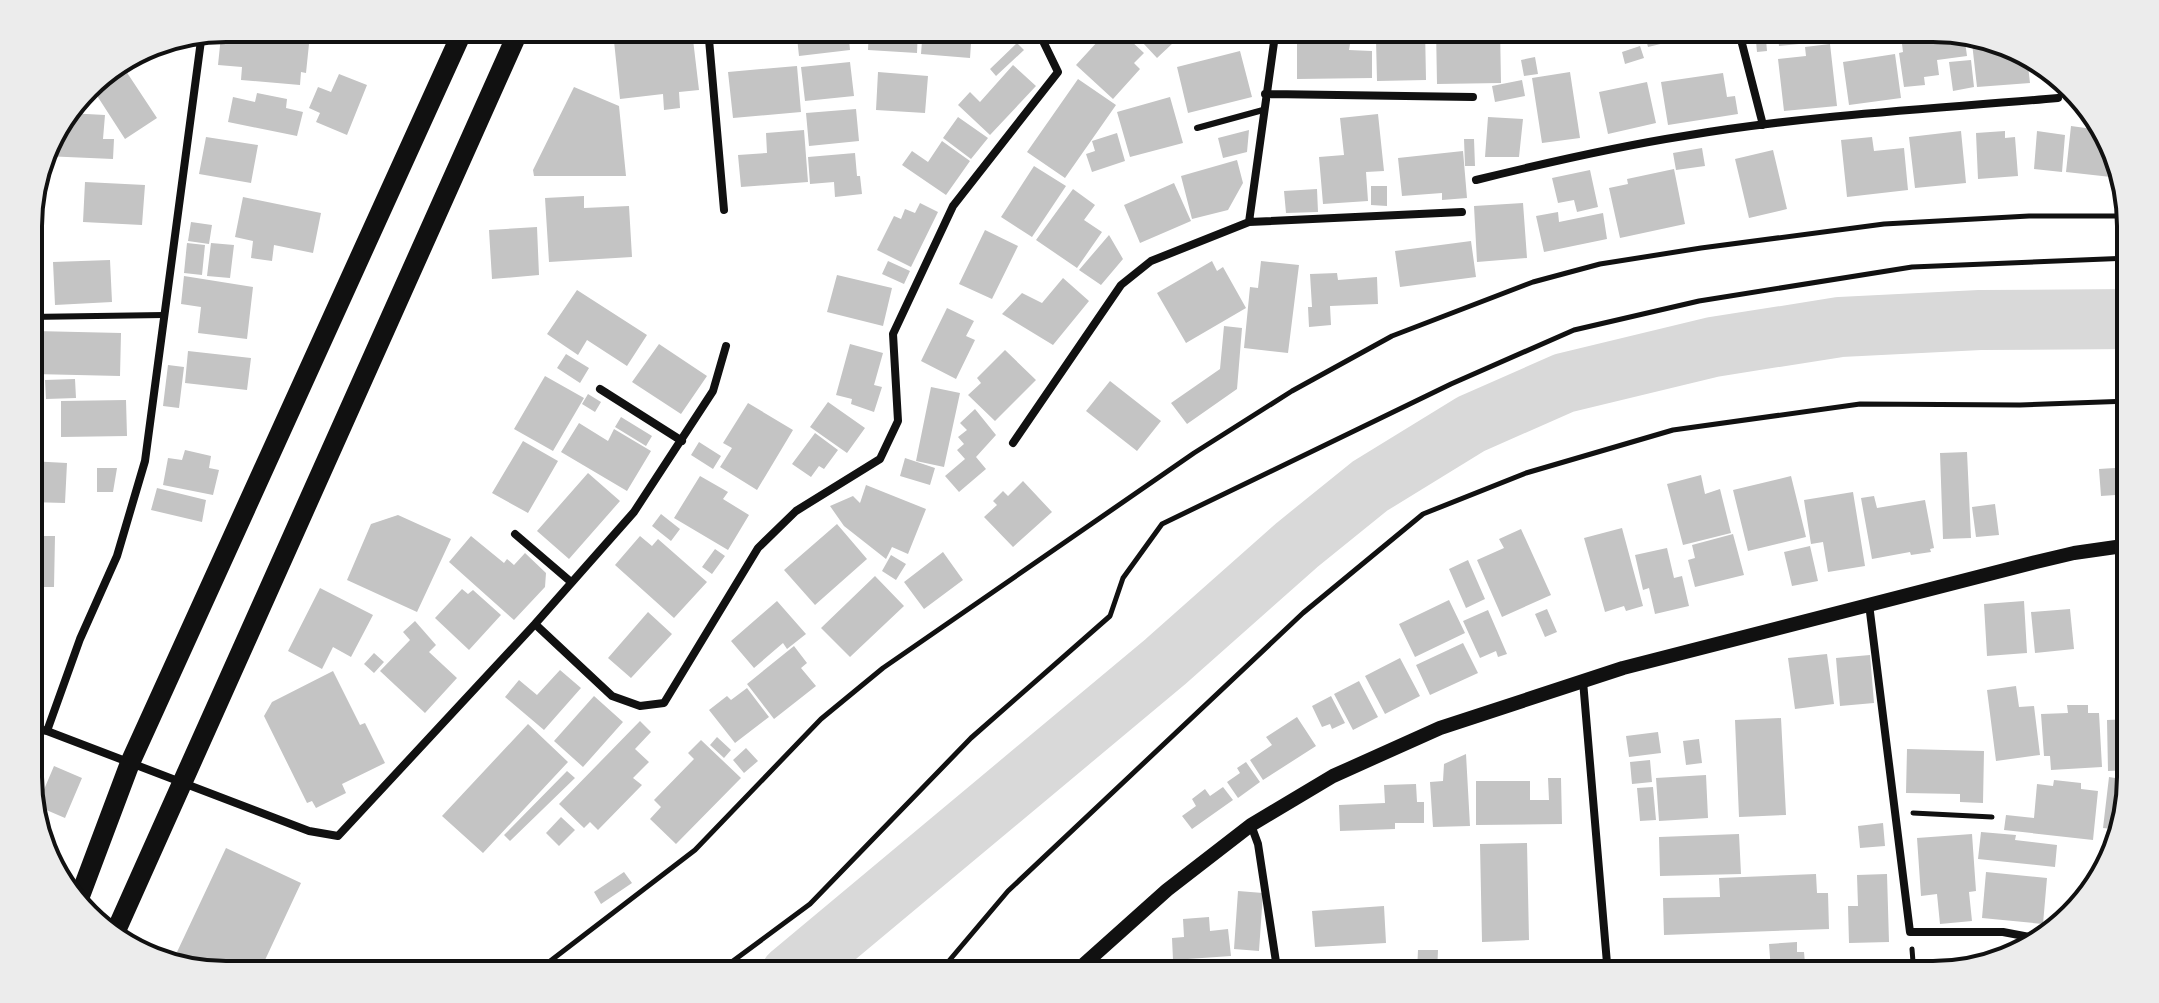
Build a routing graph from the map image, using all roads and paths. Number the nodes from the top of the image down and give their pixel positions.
1 (458, 42) edge
2 (514, 42) edge
3 (709, 42) edge
4 (1043, 42) edge
5 (1274, 42) edge
6 (1742, 42) edge
7 (200, 44) edge
8 (1265, 94) junction
9 (1473, 97) dead end
10 (2058, 98) dead end
11 (1263, 110) junction
12 (1763, 125) junction
13 (1197, 128) dead end
14 (1476, 180) dead end
15 (724, 210) dead end
16 (1462, 212) dead end
17 (2116, 216) edge
18 (1249, 222) junction
19 (2117, 259) edge
20 (164, 315) junction
21 (42, 317) edge
22 (726, 346) dead end
23 (600, 389) dead end
24 (2117, 401) edge
25 (682, 441) junction
26 (1013, 443) dead end
27 (515, 534) dead end
28 (2117, 547) edge
29 (571, 582) junction
30 (1868, 604) junction
31 (535, 624) junction
32 (1583, 680) junction
33 (42, 730) edge
34 (47, 731) junction
35 (130, 763) junction
36 (184, 783) junction
37 (1895, 812) junction
38 (1992, 817) dead end
39 (1251, 825) junction
40 (82, 891) edge
41 (118, 926) edge
42 (2025, 936) edge
43 (550, 961) edge
44 (733, 961) edge
45 (949, 961) edge
46 (1088, 961) edge
47 (1276, 961) edge
48 (1607, 961) edge

1 - 35 main road
2 - 36 main road
3 - 15 street
4 - 31 street
5 - 8 street
6 - 12 street
7 - 20 street
8 - 9 street
8 - 11 street
10 - 12 street
11 - 13 lane
11 - 18 street
12 - 14 street
16 - 18 street
17 - 43 path
18 - 26 street
19 - 44 path
20 - 21 lane
20 - 34 street
22 - 25 street
23 - 25 street
24 - 45 path
25 - 29 street
27 - 29 street
28 - 30 street
29 - 31 street
30 - 32 street
30 - 37 street
31 - 36 street
32 - 39 street
32 - 48 street
33 - 34 street
34 - 35 street
35 - 36 street
35 - 40 main road
36 - 41 main road
37 - 38 path
37 - 42 street
39 - 46 street
39 - 47 street

